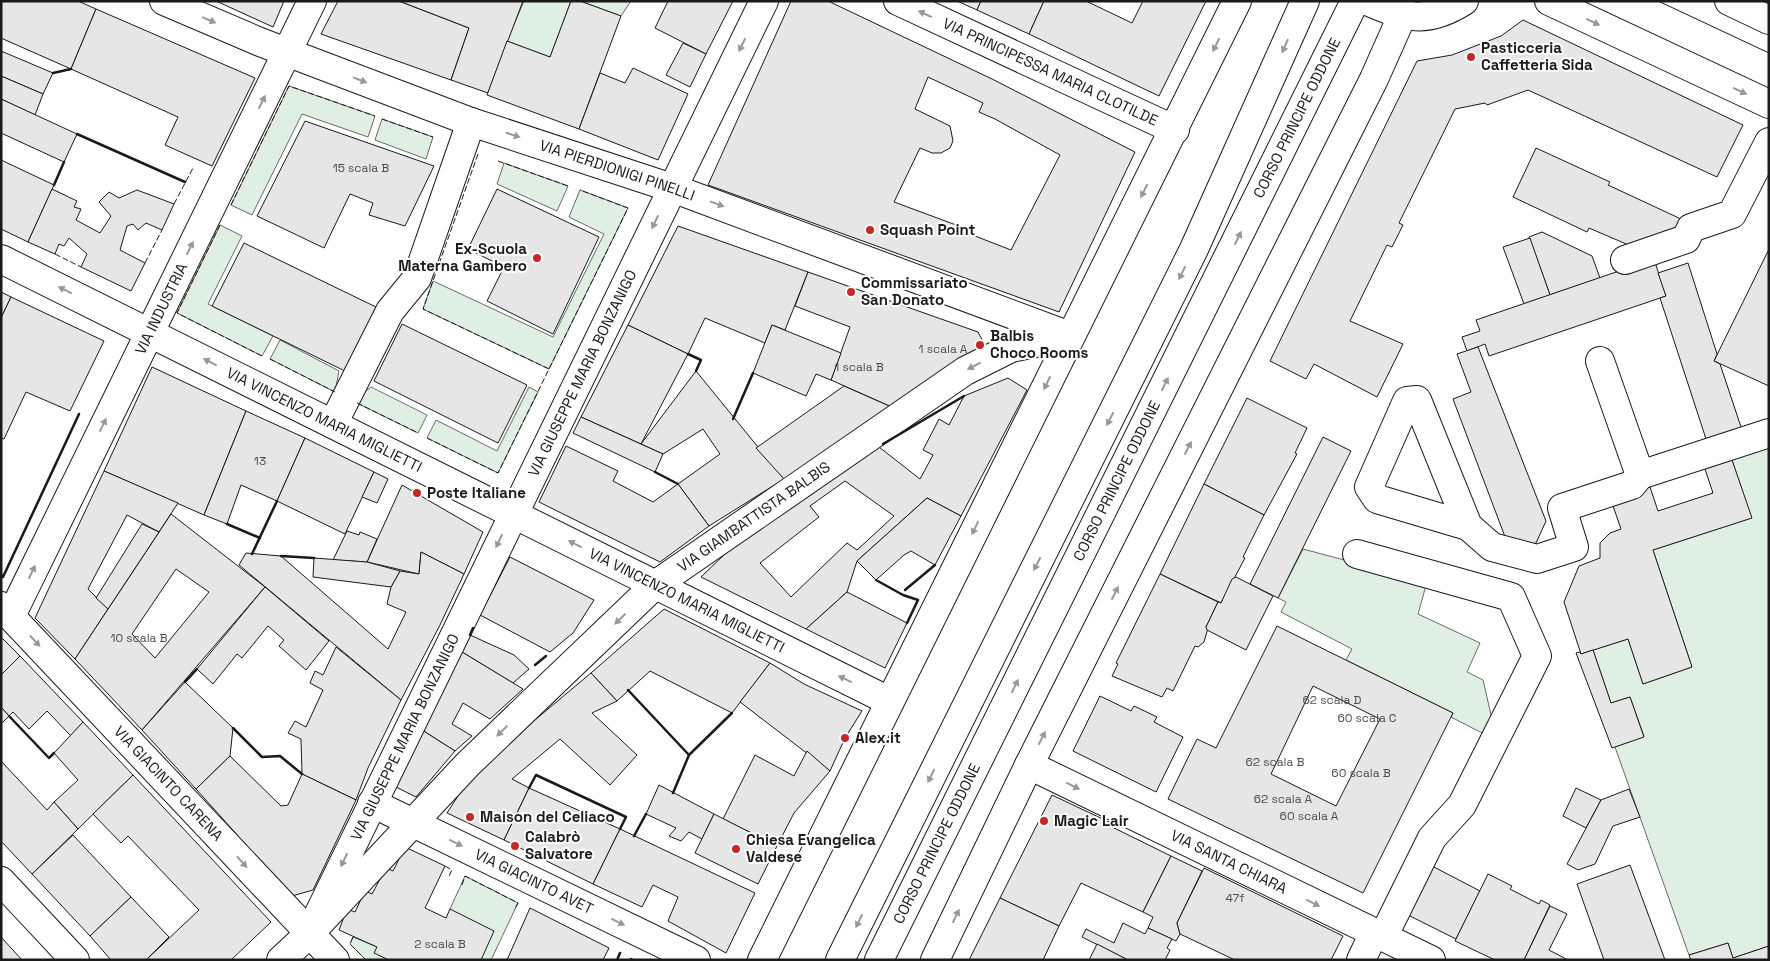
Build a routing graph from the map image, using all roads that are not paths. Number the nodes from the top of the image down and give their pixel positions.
1 (164, 1) edge
2 (312, 1) edge
3 (764, 1) edge
4 (898, 1) edge
5 (1237, 1) edge
6 (1305, 1) edge
7 (1354, 1) edge
8 (1367, 1) edge
9 (1464, 1) edge
10 (1549, 1) edge
11 (1729, 1) edge
12 (1402, 16) junction
13 (1769, 20) edge
14 (287, 52) junction
15 (1769, 104) edge
16 (471, 122) junction
17 (1175, 130) junction
18 (1769, 142) edge
19 (672, 188) junction
20 (1, 259) edge
21 (1625, 260) dead end
22 (148, 332) junction
23 (1070, 336) junction
24 (1600, 361) dead end
25 (333, 424) junction
26 (1769, 433) edge
27 (1640, 475) junction
28 (513, 514) junction
29 (1468, 526) junction
30 (1357, 554) dead end
31 (655, 585) junction
32 (6, 610) edge
33 (889, 701) junction
34 (1029, 765) junction
35 (372, 803) junction
36 (413, 822) junction
37 (1, 881) edge
38 (309, 934) junction
39 (1378, 935) junction
40 (75, 960) edge
41 (280, 960) edge
42 (335, 960) edge
43 (696, 960) edge
44 (762, 960) edge
45 (840, 960) edge
46 (879, 960) edge
47 (935, 960) edge
48 (1361, 960) edge
49 (1430, 960) edge

1 -> 14 street, VIA PIERDIONIGI PINELLI
2 - 14 street, VIA INDUSTRIA
3 -> 19 street, VIA GIUSEPPE MARIA BONZANIGO
17 -> 4 street, VIA PRINCIPESSA MARIA CLOTILDE
5 -> 17 street
6 -> 45 street
46 -> 7 street, CORSO PRINCIPE ODDONE
8 - 12 street
9 - 12 street
10 -> 15 street
11 - 13 street
34 -> 12 street
14 -> 16 street, VIA PIERDIONIGI PINELLI
22 -> 14 street, VIA INDUSTRIA
16 -> 19 street, VIA PIERDIONIGI PINELLI
16 - 25 street
17 -> 23 street
18 - 21 street
19 -> 23 street, VIA PIERDIONIGI PINELLI
19 -> 28 street, VIA GIUSEPPE MARIA BONZANIGO
22 -> 20 street, VIA VINCENZO MARIA MIGLIETTI
25 -> 22 street, VIA VINCENZO MARIA MIGLIETTI
32 -> 22 street, VIA INDUSTRIA
23 -> 31 street, VIA GIAMBATTISTA BALBIS
23 -> 33 street
24 - 27 street
25 - 28 street, VIA VINCENZO MARIA MIGLIETTI
26 - 27 street
27 - 29 street
31 -> 28 street, VIA VINCENZO MARIA MIGLIETTI
28 -> 35 street, VIA GIUSEPPE MARIA BONZANIGO
29 - 29 street
30 - 39 street
33 -> 31 street, VIA VINCENZO MARIA MIGLIETTI
31 -> 36 street, VIA GIAMBATTISTA BALBIS
32 -> 38 street, VIA GIACINTO CARENA
33 - 44 street
34 -> 39 street, VIA SANTA CHIARA
47 -> 34 street
35 - 36 street, VIA GIACINTO AVET
35 -> 38 street, VIA GIUSEPPE MARIA BONZANIGO
36 - 38 street, VIA GIAMBATTISTA BALBIS
36 -> 43 street, VIA GIACINTO AVET
37 - 40 street
38 - 41 street
38 - 42 street, VIA GIACINTO CARENA
39 - 48 street
39 - 49 street, VIA SANTA CHIARA

